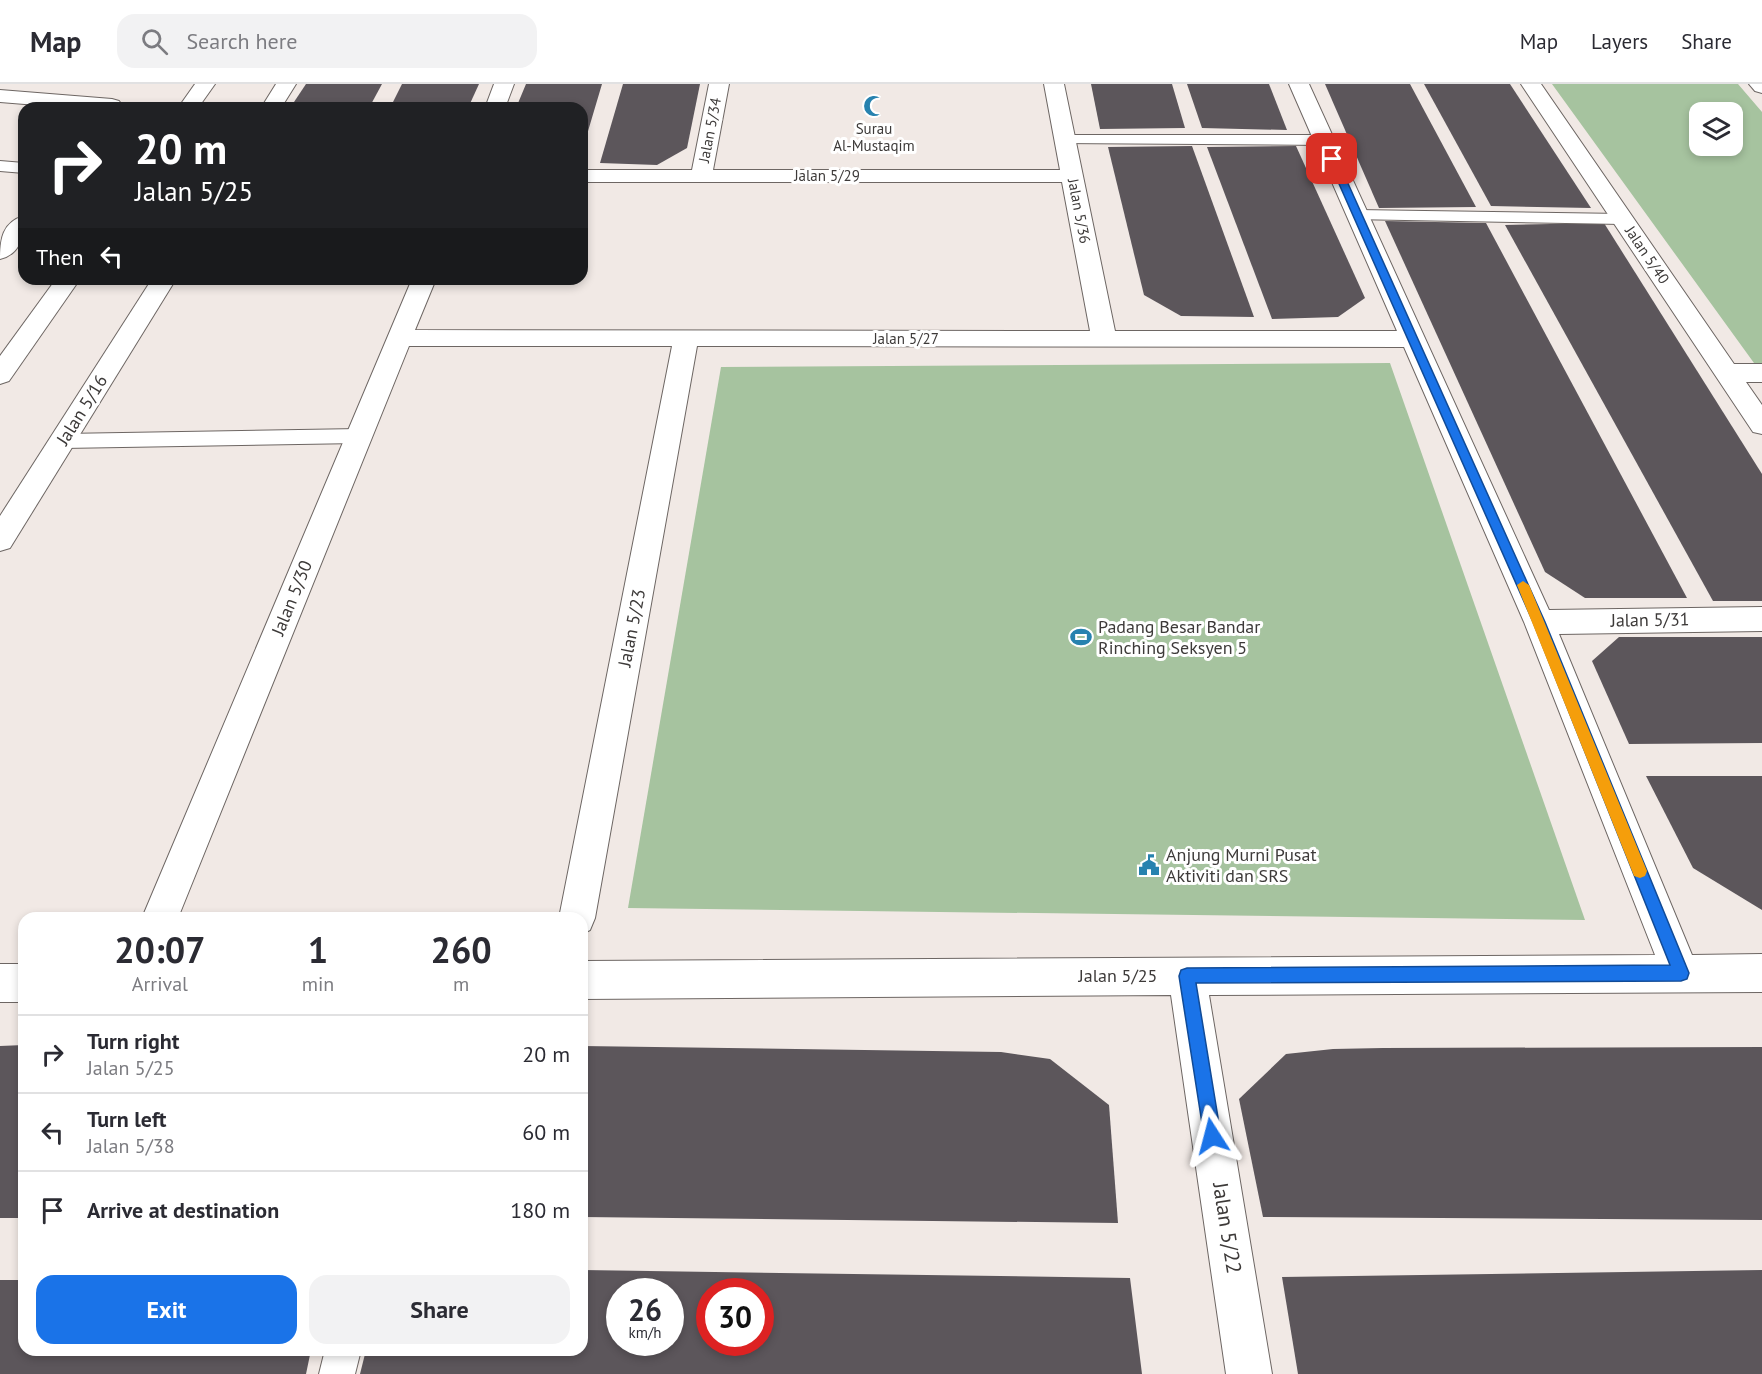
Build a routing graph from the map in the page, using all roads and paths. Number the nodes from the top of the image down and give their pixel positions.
1 (205, 84) edge
2 (286, 84) edge
3 (504, 84) edge
4 (719, 84) edge
5 (1054, 84) edge
6 (1299, 84) edge
7 (1531, 84) edge
8 (1759, 84) edge
9 (1762, 87) edge
10 (0, 96) edge
11 (114, 101) edge
12 (192, 102) edge
13 (275, 102) edge
14 (497, 102) edge
15 (1065, 140) junction
16 (1324, 140) junction
17 (0, 166) edge
18 (18, 168) edge
19 (588, 176) edge
20 (701, 176) junction
21 (1072, 176) junction
22 (1357, 215) junction
23 (1622, 219) junction
24 (18, 230) edge
25 (0, 252) edge
26 (64, 285) edge
27 (160, 285) edge
28 (422, 285) edge
29 (400, 338) junction
30 (686, 338) junction
31 (1104, 339) junction
32 (1413, 339) junction
33 (1727, 373) junction
34 (1762, 373) edge
35 (0, 375) edge
36 (1762, 425) edge
37 (359, 436) junction
38 (63, 441) junction
39 (0, 540) edge
40 (1762, 619) edge
41 (1539, 622) junction
42 (162, 912) edge
43 (578, 912) edge
44 (1681, 973) junction
45 (1762, 973) edge
46 (1187, 976) junction
47 (588, 980) edge
48 (0, 983) edge
49 (18, 983) edge
50 (342, 1356) edge
51 (337, 1374) edge
52 (1250, 1374) edge

1 - 12 street
2 - 13 street
3 - 14 street
4 - 20 street, Jalan 5/34
5 - 15 street, Jalan 5/36
6 - 16 street
7 - 23 street, Jalan 5/40
8 - 9 street
10 - 11 street
15 - 16 lane
15 - 21 street, Jalan 5/36
16 - 22 street
17 - 18 lane
19 - 20 street, Jalan 5/29
20 - 21 street, Jalan 5/29
21 - 31 street, Jalan 5/36
22 - 23 lane
22 - 32 street
23 - 33 street, Jalan 5/40
24 - 25 street
26 - 35 street
27 - 38 street, Jalan 5/16
28 - 29 street, Jalan 5/30
29 - 30 street, Jalan 5/27
29 - 37 street, Jalan 5/30
30 - 31 street, Jalan 5/27
30 - 43 street, Jalan 5/23
31 - 32 street, Jalan 5/27
32 - 41 street
33 - 34 street
33 - 36 street, Jalan 5/40
37 - 38 lane
37 - 42 street, Jalan 5/30
38 - 39 street, Jalan 5/16
40 - 41 street, Jalan 5/31
41 - 44 street
44 - 45 street, Jalan 5/25
44 - 46 street, Jalan 5/25
46 - 47 street, Jalan 5/25
46 - 52 street, Jalan 5/22
48 - 49 street
50 - 51 lane

